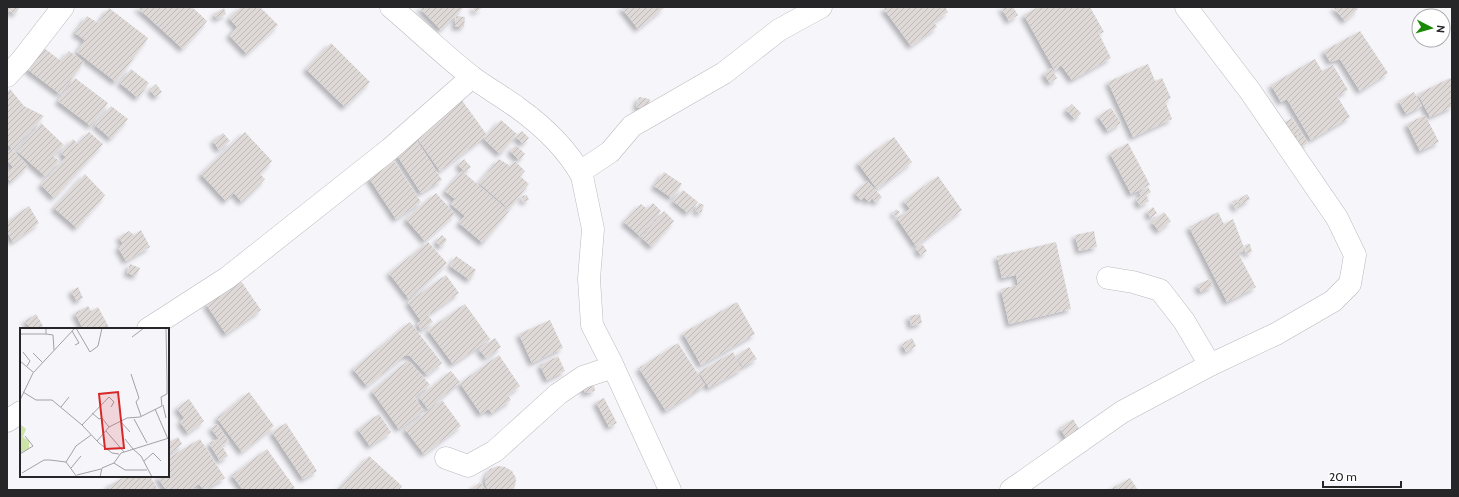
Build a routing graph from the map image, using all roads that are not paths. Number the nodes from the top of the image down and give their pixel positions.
1 (64, 7) edge
2 (391, 7) edge
3 (821, 7) edge
4 (1186, 7) edge
5 (7, 76) edge
6 (472, 77) junction
7 (580, 172) junction
8 (1108, 278) dead end
9 (150, 328) edge
10 (1210, 365) junction
11 (613, 366) junction
12 (20, 413) edge
13 (7, 421) edge
14 (446, 458) dead end
15 (670, 490) edge
16 (1011, 490) edge

1 - 5 street
2 - 6 street
3 - 7 street
4 - 10 street
6 - 7 street
6 - 9 street
7 - 11 street
8 - 10 street
10 - 16 street
11 - 14 street
11 - 15 street
12 - 13 street

